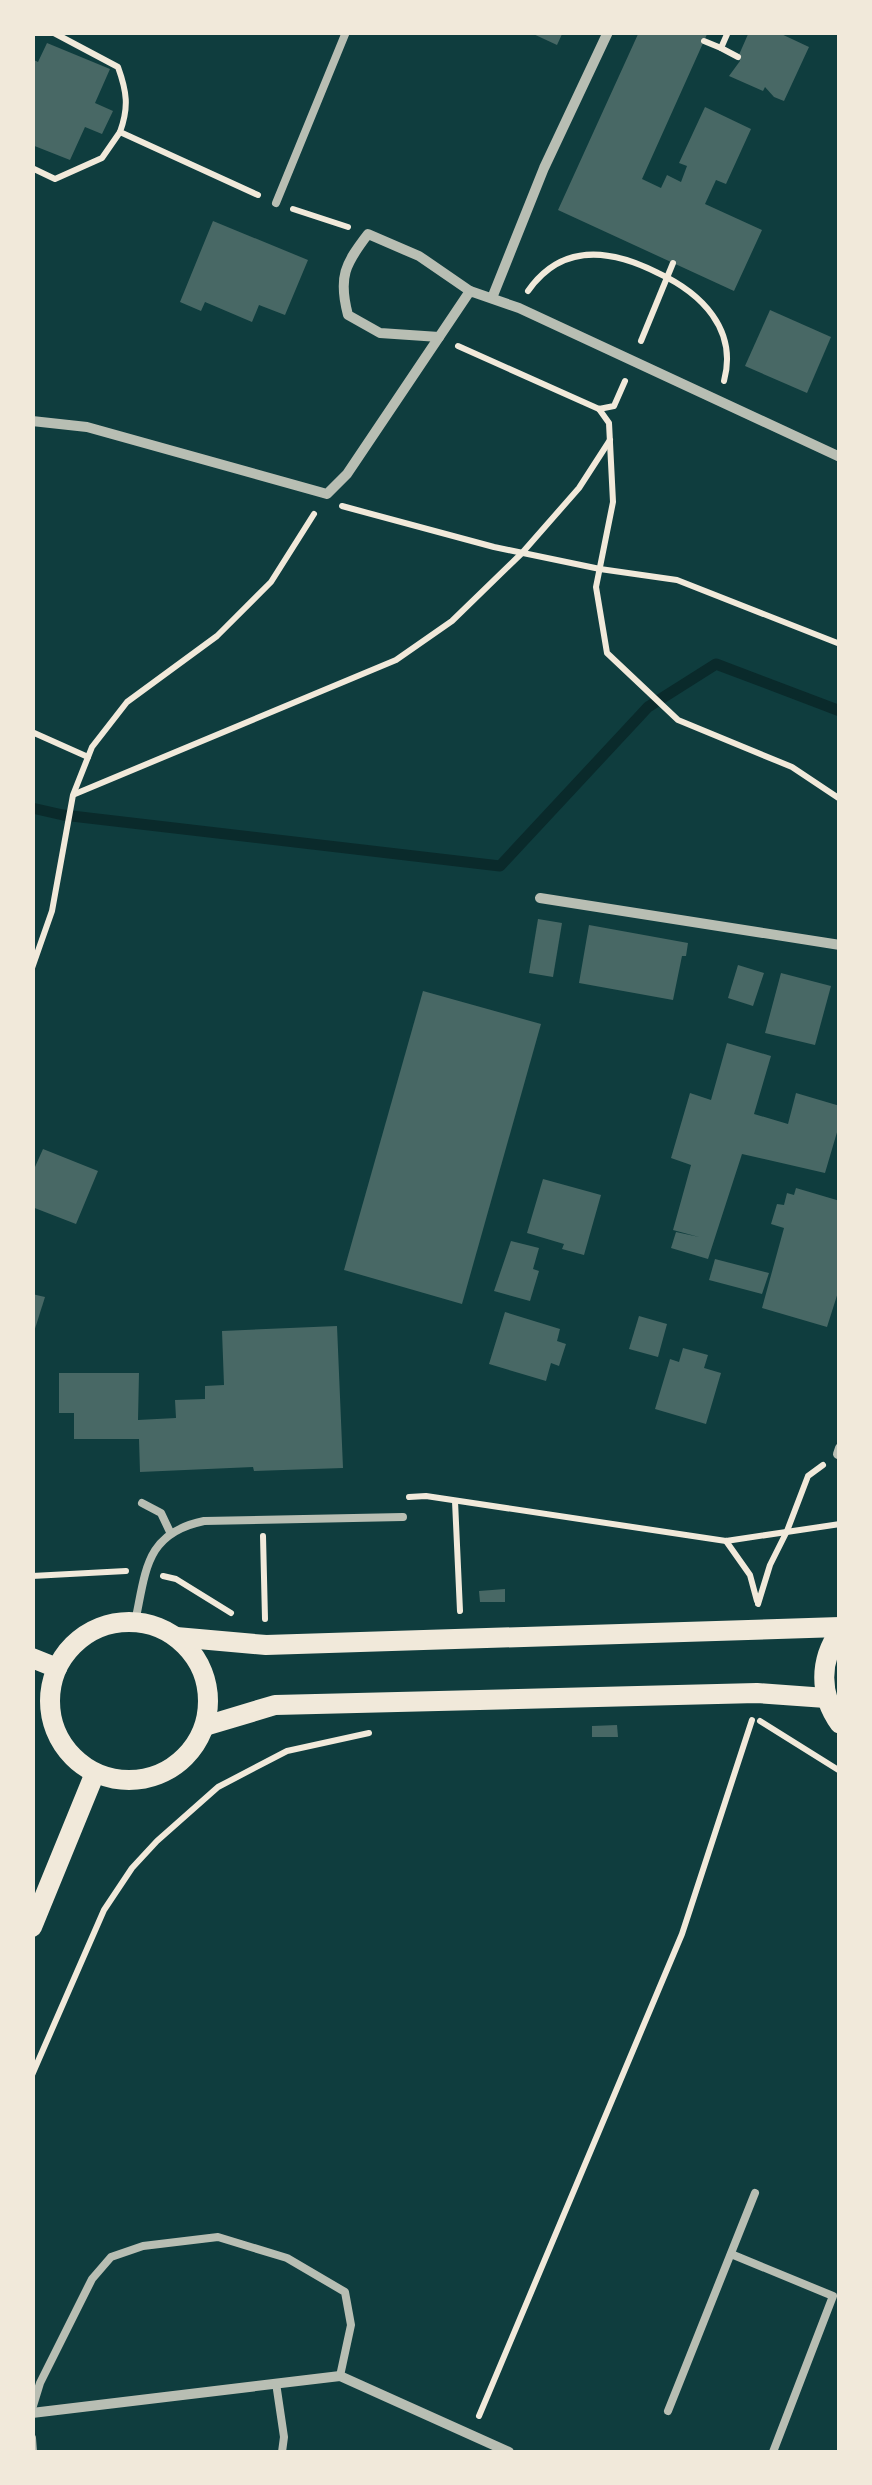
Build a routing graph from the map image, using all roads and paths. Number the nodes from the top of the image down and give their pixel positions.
1 (346, 32) edge
2 (608, 32) edge
3 (728, 32) edge
4 (32, 33) edge
5 (54, 33) edge
6 (704, 41) dead end
7 (721, 48) junction
8 (738, 57) dead end
9 (120, 132) junction
10 (184, 161) dead end
11 (32, 168) edge
12 (276, 203) dead end
13 (673, 263) dead end
14 (667, 277) junction
15 (470, 291) junction
16 (492, 298) junction
17 (518, 308) junction
18 (652, 310) dead end
19 (439, 337) junction
20 (634, 362) junction
21 (717, 401) junction
22 (600, 410) junction
23 (32, 421) edge
24 (610, 440) junction
25 (840, 457) edge
26 (327, 494) junction
27 (522, 553) junction
28 (600, 570) junction
29 (840, 644) edge
30 (32, 732) edge
31 (88, 756) junction
32 (74, 794) junction
33 (840, 799) edge
34 (540, 898) dead end
35 (840, 946) edge
36 (32, 968) edge
37 (839, 1451) edge
38 (393, 1497) dead end
39 (455, 1500) junction
40 (142, 1503) dead end
41 (403, 1517) dead end
42 (840, 1524) edge
43 (788, 1531) junction
44 (170, 1532) junction
45 (726, 1541) junction
46 (127, 1560) dead end
47 (123, 1570) junction
48 (146, 1572) junction
49 (32, 1576) edge
50 (757, 1601) junction
51 (737, 1602) dead end
52 (479, 1610) dead end
53 (239, 1616) dead end
54 (252, 1618) dead end
55 (265, 1620) dead end
56 (135, 1622) junction
57 (763, 1627) junction
58 (840, 1629) edge
59 (176, 1637) junction
60 (32, 1658) edge
61 (56, 1668) junction
62 (826, 1698) junction
63 (753, 1717) junction
64 (733, 1718) dead end
65 (840, 1724) edge
66 (205, 1726) junction
67 (386, 1732) dead end
68 (840, 1771) edge
69 (94, 1773) junction
70 (32, 1927) edge
71 (32, 2075) edge
72 (755, 2193) dead end
73 (731, 2254) junction
74 (340, 2376) junction
75 (276, 2382) junction
76 (32, 2411) edge
77 (668, 2411) dead end
78 (471, 2435) junction
79 (32, 2438) edge
80 (33, 2452) edge
81 (282, 2452) edge
82 (509, 2452) edge
83 (773, 2452) edge

1 - 12 lane
2 - 16 street
3 - 7 path
4 - 5 path
5 - 9 path
6 - 7 path
7 - 8 path
9 - 10 path
9 - 11 path
13 - 14 path
14 - 17 path
14 - 18 path
14 - 21 path
15 - 16 street
15 - 19 street
15 - 19 street
16 - 17 street
17 - 20 street
19 - 22 path
19 - 26 street
20 - 21 street
20 - 22 path
21 - 25 street
22 - 24 path
23 - 26 street
24 - 27 path
24 - 28 path
26 - 27 path
26 - 31 path
27 - 28 path
27 - 32 path
28 - 29 path
28 - 33 path
30 - 31 path
31 - 32 path
32 - 36 path
34 - 35 street
37 - 43 path
38 - 39 path
39 - 45 path
39 - 52 path
40 - 44 lane
41 - 44 lane
42 - 43 path
43 - 45 path
43 - 50 path
44 - 48 lane
45 - 50 path
46 - 47 path
47 - 48 path
47 - 49 path
48 - 53 path
48 - 56 lane
50 - 51 path
50 - 57 path
54 - 55 path
56 - 59 main road
56 - 61 main road
57 - 58 main road
57 - 59 main road
58 - 62 main road
59 - 66 main road
60 - 61 main road
61 - 69 main road
62 - 65 main road
62 - 66 main road
63 - 64 path
63 - 68 path
63 - 78 path
66 - 69 main road
67 - 71 path
69 - 70 main road
72 - 73 lane
73 - 77 lane
73 - 83 lane
74 - 75 street
74 - 76 lane
74 - 78 street
75 - 76 street
75 - 81 lane
78 - 82 street
79 - 80 lane

